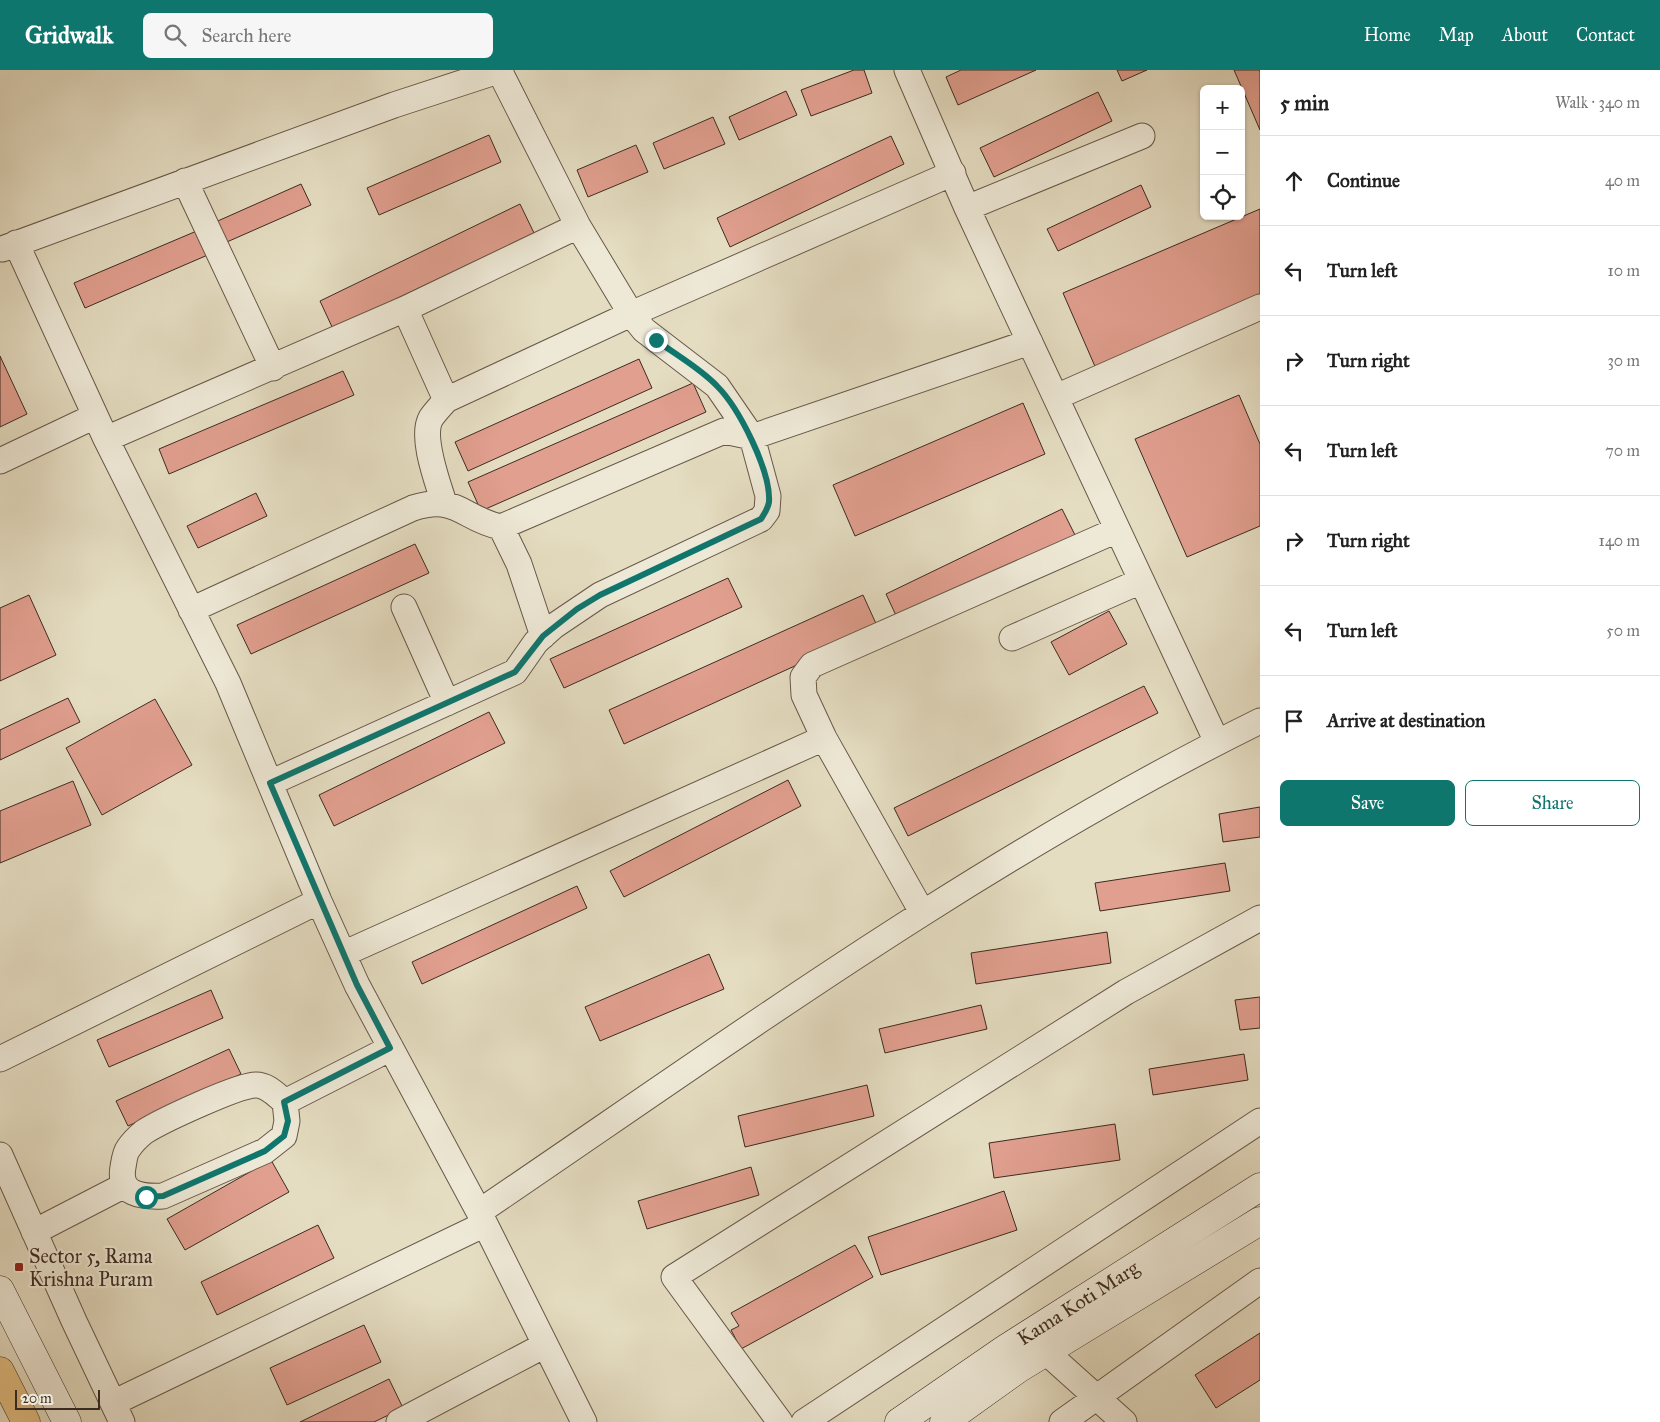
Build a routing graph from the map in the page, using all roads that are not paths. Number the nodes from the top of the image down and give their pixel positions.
1 (500, 70) edge
2 (907, 70) edge
3 (1142, 136) dead end
4 (953, 173) junction
5 (185, 181) junction
6 (967, 208) junction
7 (578, 226) junction
8 (8, 246) edge
9 (1260, 307) edge
10 (405, 309) junction
11 (631, 314) junction
12 (1030, 342) junction
13 (273, 368) junction
14 (1056, 397) junction
15 (446, 400) junction
16 (95, 416) junction
17 (752, 437) junction
18 (106, 440) junction
19 (0, 461) edge
20 (444, 503) junction
21 (501, 527) junction
22 (1117, 530) junction
23 (1141, 581) junction
24 (404, 607) dead end
25 (191, 610) junction
26 (543, 636) junction
27 (1012, 638) dead end
28 (447, 703) junction
29 (1260, 720) edge
30 (824, 738) junction
31 (1217, 742) junction
32 (270, 783) junction
33 (319, 901) junction
34 (922, 912) junction
35 (1260, 918) edge
36 (343, 954) junction
37 (390, 1048) junction
38 (0, 1059) edge
39 (284, 1102) junction
40 (1260, 1120) edge
41 (0, 1155) edge
42 (125, 1185) junction
43 (1260, 1186) edge
44 (482, 1218) junction
45 (1260, 1221) edge
46 (34, 1232) junction
47 (1260, 1281) edge
48 (0, 1290) edge
49 (1024, 1337) junction
50 (545, 1345) junction
51 (1046, 1352) junction
52 (0, 1371) edge
53 (1098, 1397) junction
54 (118, 1413) edge
55 (26, 1422) edge
56 (67, 1422) edge
57 (399, 1422) edge
58 (584, 1422) edge
59 (780, 1422) edge
60 (804, 1422) edge
61 (899, 1422) edge
62 (944, 1422) edge
63 (1062, 1422) edge
64 (1124, 1422) edge

1 - 5 street
1 - 7 street
2 - 4 street
3 - 6 street
4 - 6 street
4 - 11 street
5 - 8 street
5 - 13 street
6 - 12 street
7 - 10 street
7 - 11 street
8 - 16 street
9 - 14 street
10 - 13 street
10 - 15 street
11 - 15 street
11 - 17 street
12 - 14 street
12 - 17 street
13 - 18 street
14 - 22 street
15 - 20 street
16 - 18 street
16 - 19 street
17 - 21 street
17 - 26 street
18 - 25 street
20 - 21 street
20 - 25 street
21 - 26 street
22 - 23 street
22 - 30 street
23 - 27 street
23 - 31 street
24 - 28 street
25 - 32 street
26 - 28 street
28 - 32 street
29 - 31 street
30 - 34 street
30 - 36 street
31 - 34 street
32 - 33 street
33 - 36 street
33 - 38 street
34 - 44 street
35 - 59 street
36 - 37 street
37 - 39 street
37 - 44 street
39 - 42 street
39 - 42 street
40 - 60 street
41 - 46 street
42 - 46 street
43 - 49 street, Kama Koti Marg
44 - 50 street
44 - 54 street
45 - 51 street, Kama Koti Marg
46 - 54 street
47 - 53 street
48 - 56 street
49 - 51 street
49 - 61 street, Kama Koti Marg
50 - 57 street
50 - 58 street
51 - 53 street
51 - 62 street, Kama Koti Marg
52 - 55 main road
53 - 63 street
53 - 64 street

